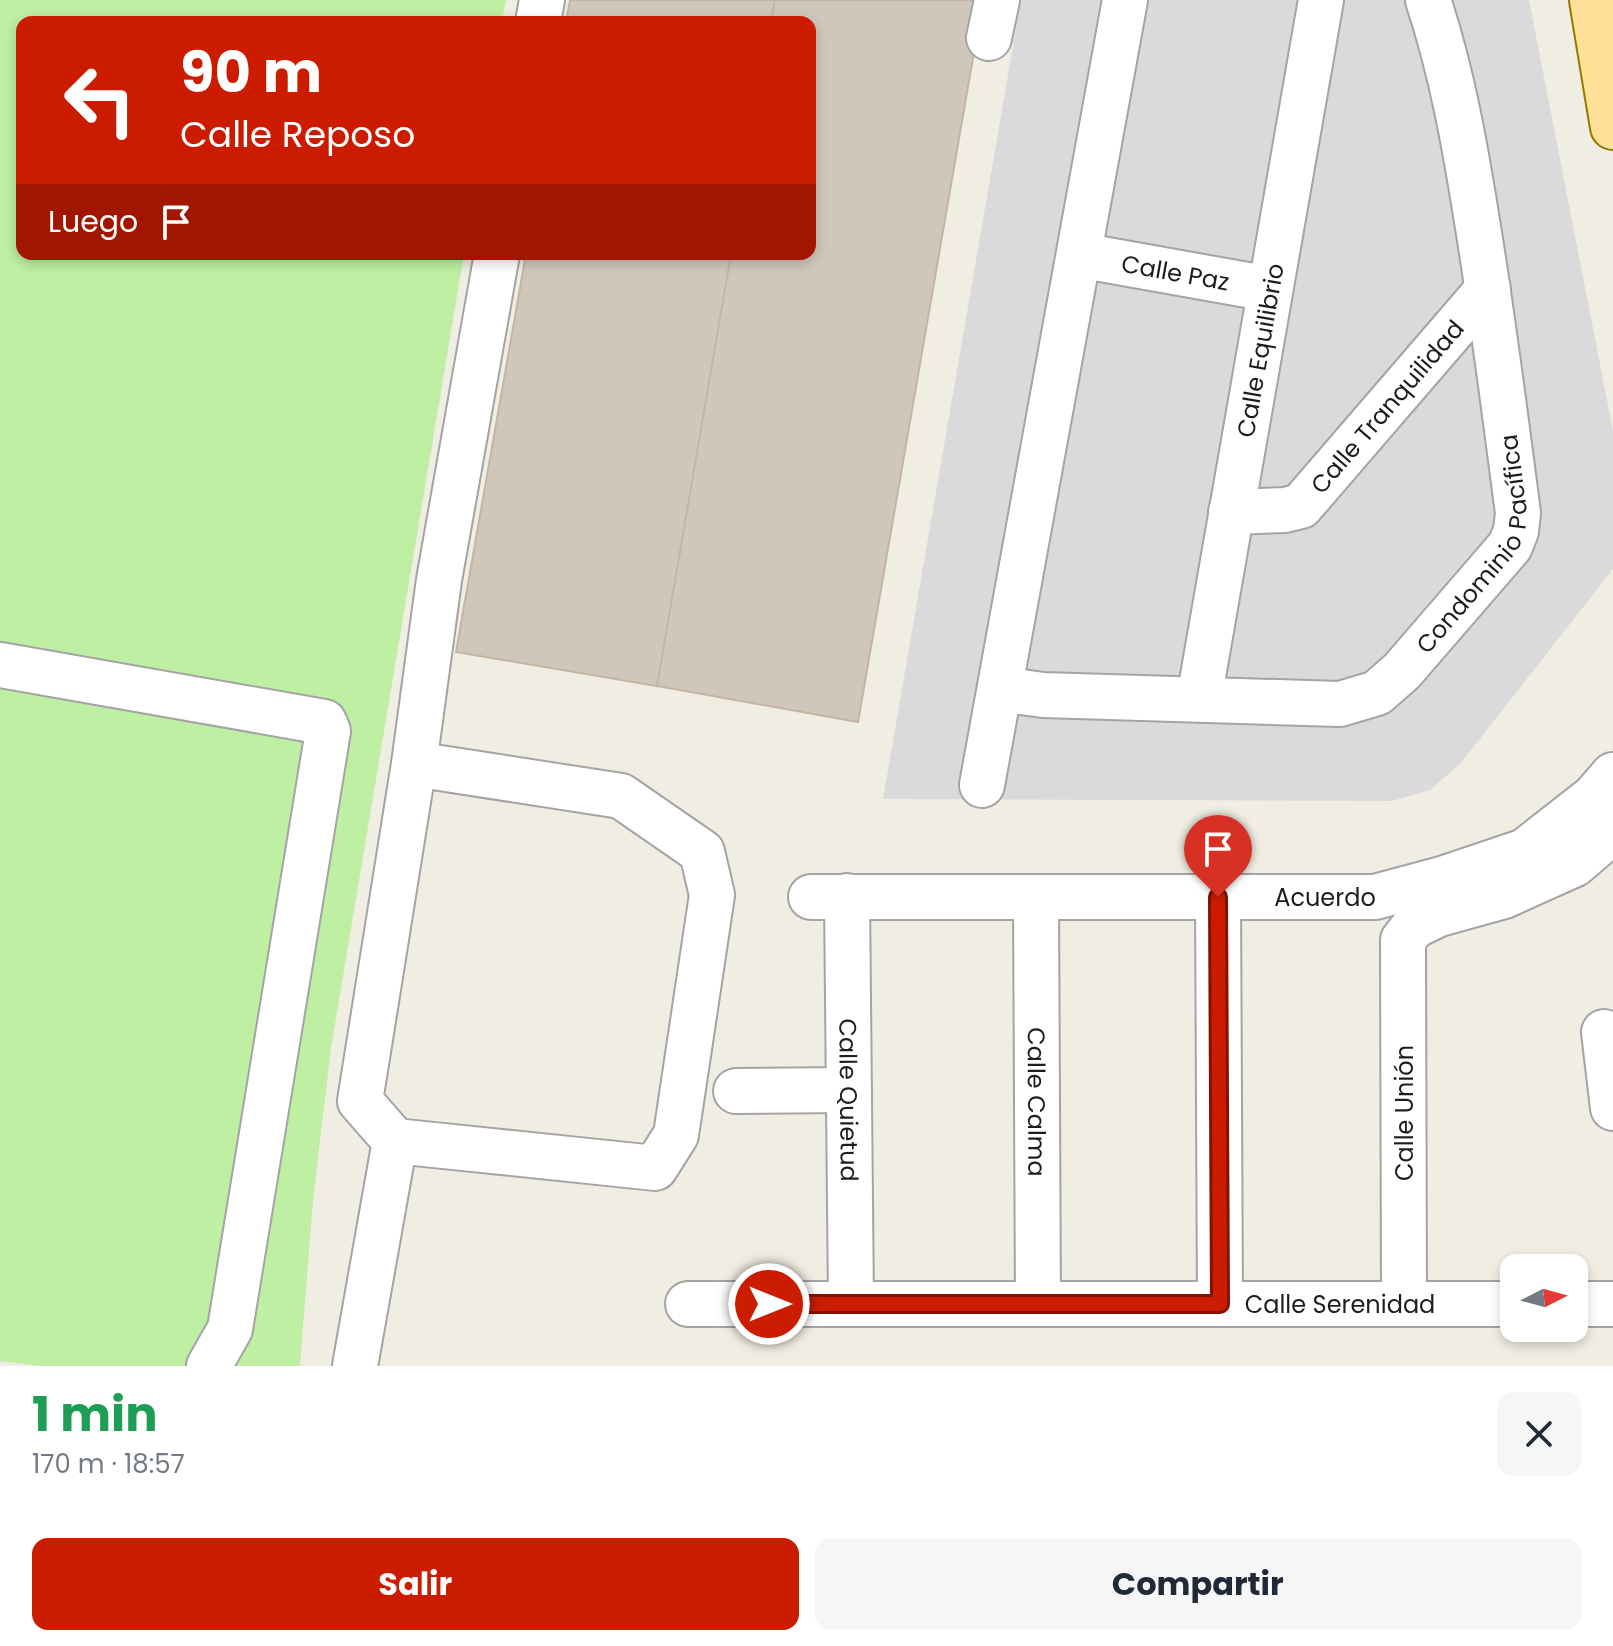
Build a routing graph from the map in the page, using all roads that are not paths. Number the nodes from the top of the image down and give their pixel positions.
1 (1125, 0) edge
2 (1321, 0) edge
3 (1428, 0) edge
4 (1592, 0) edge
5 (1613, 127) edge
6 (1079, 255) junction
7 (496, 260) edge
8 (1270, 289) junction
9 (1488, 289) junction
10 (1231, 512) junction
11 (0, 665) edge
12 (1000, 689) junction
13 (1199, 699) junction
14 (414, 764) junction
15 (1613, 775) edge
16 (982, 785) dead end
17 (1613, 831) edge
18 (829, 896) joint
19 (1218, 897) junction
20 (1036, 898) junction
21 (1406, 909) junction
22 (1604, 1032) dead end
23 (849, 1090) junction
24 (736, 1091) dead end
25 (1613, 1108) edge
26 (395, 1141) junction
27 (688, 1304) dead end
28 (851, 1304) junction
29 (1038, 1304) junction
30 (1220, 1304) junction
31 (1404, 1304) junction
32 (1500, 1304) edge
33 (1588, 1304) edge
34 (1613, 1304) edge
35 (209, 1366) edge
36 (355, 1366) edge

1 - 6 street
2 - 8 street, Calle Equilibrio
3 - 9 street, Condominio Pacífica
4 - 5 main road
6 - 8 street, Calle Paz
6 - 12 street
7 - 14 street
8 - 10 street, Calle Equilibrio
9 - 10 street, Calle Tranquilidad
9 - 13 street, Condominio Pacífica
10 - 13 street, Calle Equilibrio
11 - 35 street
12 - 13 street, Condominio Pacífica
12 - 16 street
14 - 26 street
14 - 26 street
15 - 21 street, Acuerdo
17 - 21 street, Acuerdo
18 - 20 street, Acuerdo
18 - 23 street, Calle Quietud
19 - 20 street, Acuerdo
19 - 21 street, Acuerdo
19 - 30 street
20 - 29 street, Calle Calma
21 - 31 street, Calle Unión
22 - 25 street
23 - 24 street
23 - 28 street, Calle Quietud
26 - 36 street
27 - 28 street, Calle Serenidad
28 - 29 street, Calle Serenidad
29 - 30 street, Calle Serenidad
30 - 31 street, Calle Serenidad
31 - 32 street, Calle Serenidad
33 - 34 street

